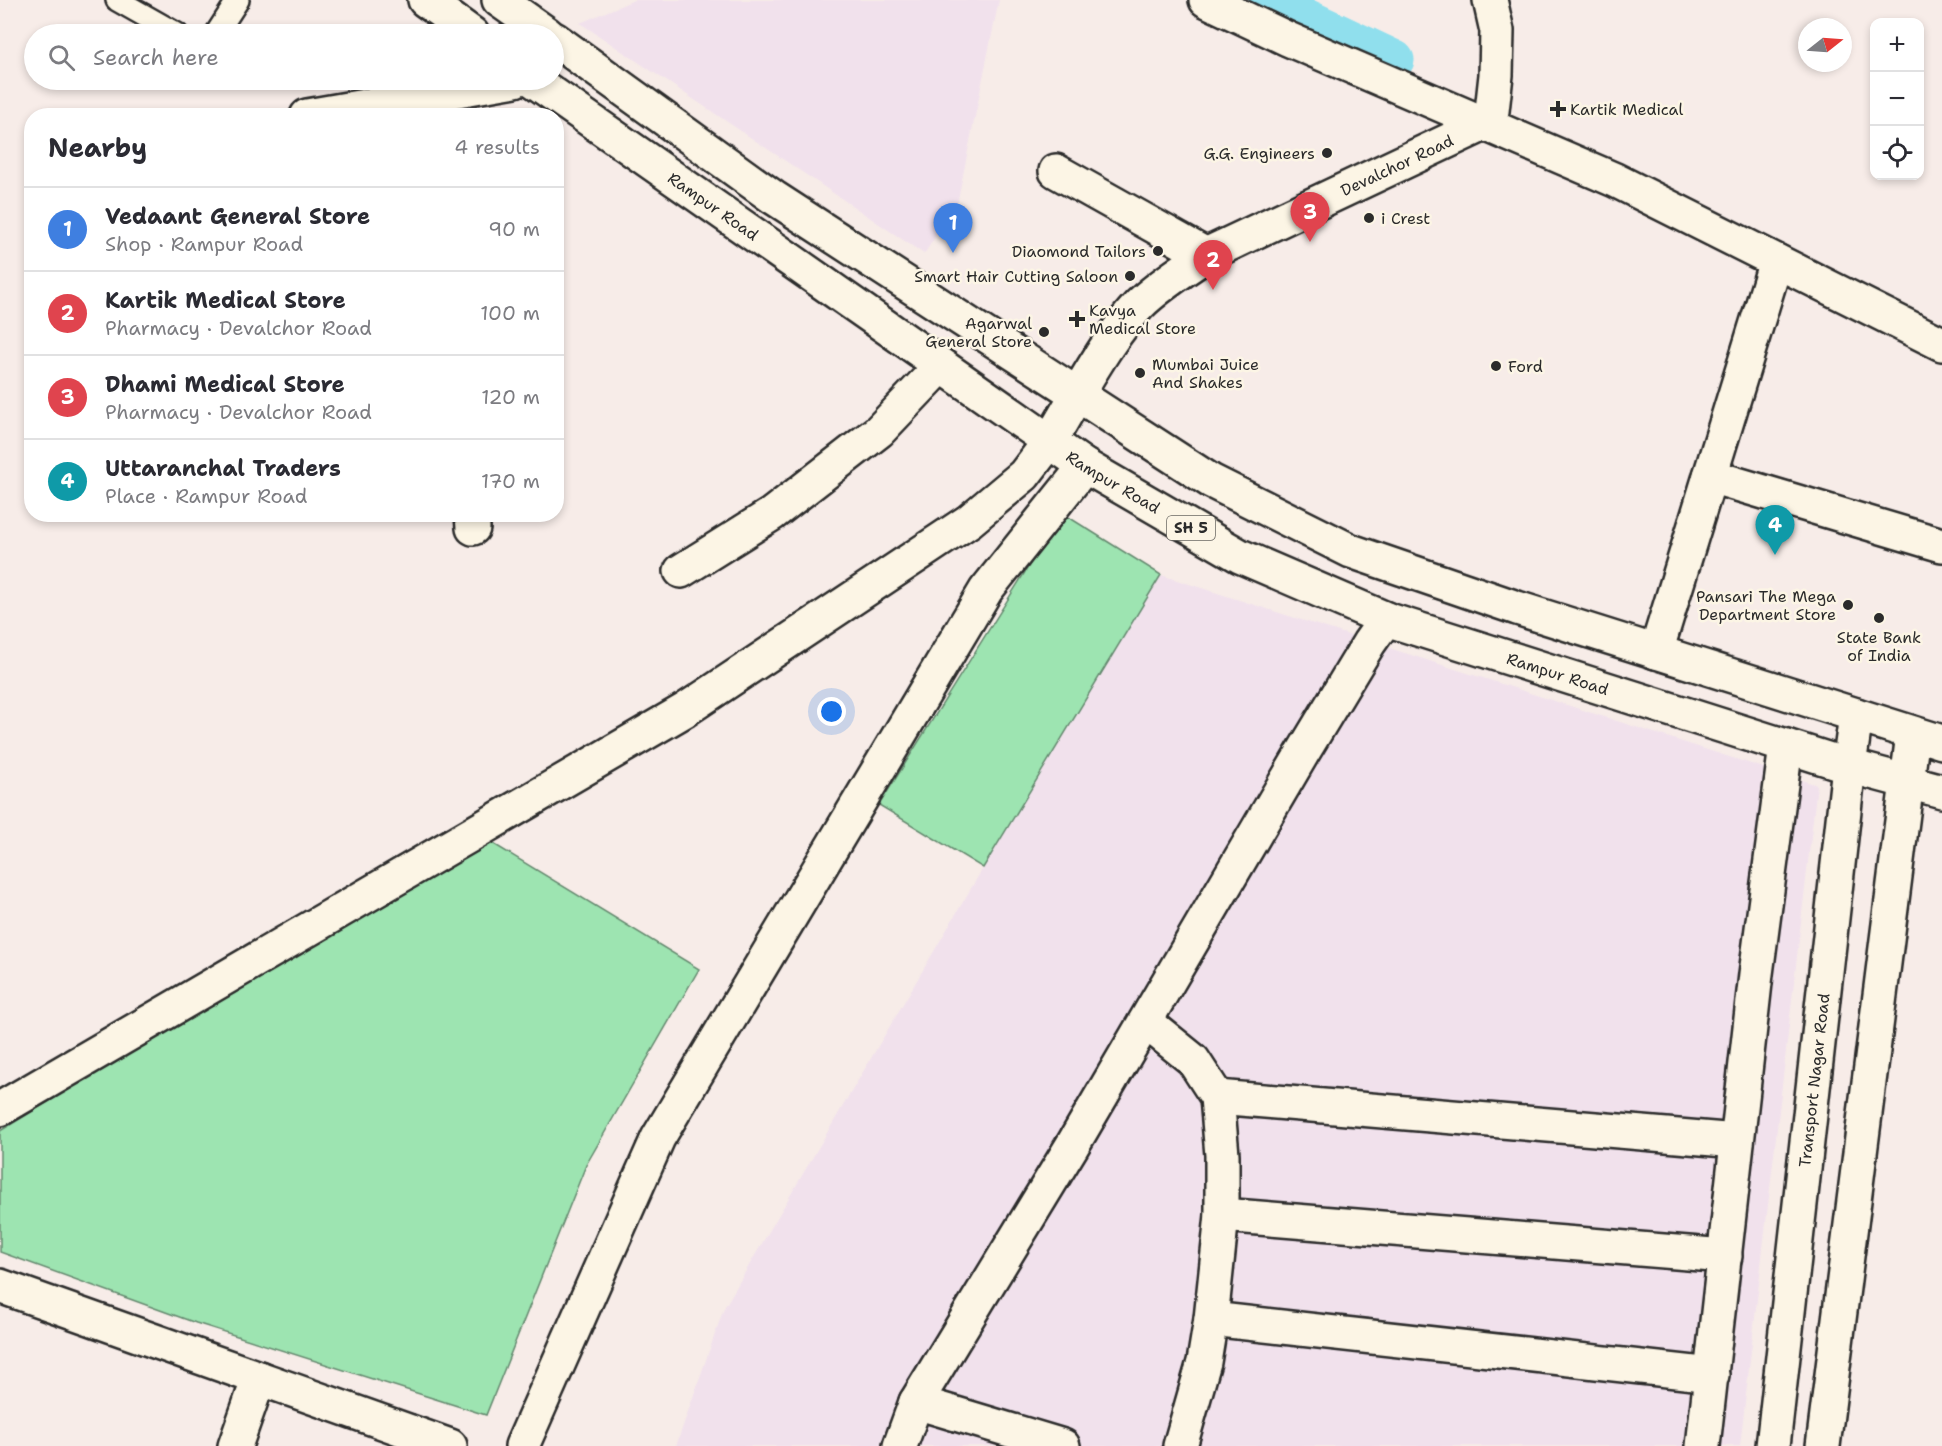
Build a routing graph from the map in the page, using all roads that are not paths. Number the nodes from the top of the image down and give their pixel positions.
1 (117, 0) edge
2 (238, 0) edge
3 (425, 0) edge
4 (499, 0) edge
5 (1206, 0) edge
6 (1490, 0) edge
7 (159, 24) edge
8 (222, 24) edge
9 (458, 24) edge
10 (533, 24) edge
11 (564, 46) edge
12 (482, 90) edge
13 (547, 90) edge
14 (436, 104) edge
15 (393, 108) edge
16 (1484, 124) junction
17 (1056, 171) dead end
18 (1206, 255) junction
19 (1776, 261) junction
20 (1942, 344) edge
21 (941, 366) junction
22 (1078, 393) junction
23 (1050, 441) junction
24 (1085, 466) junction
25 (1710, 477) junction
26 (1942, 545) edge
27 (1405, 569) junction
28 (681, 571) dead end
29 (1386, 619) junction
30 (1656, 652) junction
31 (1856, 715) junction
32 (1928, 738) edge
33 (1786, 746) junction
34 (1849, 766) junction
35 (1907, 782) junction
36 (1942, 791) edge
37 (1146, 1022) junction
38 (1217, 1097) junction
39 (0, 1109) edge
40 (1737, 1141) junction
41 (1222, 1215) junction
42 (1725, 1256) junction
43 (3, 1296) edge
44 (1211, 1319) junction
45 (1712, 1375) junction
46 (259, 1378) junction
47 (916, 1402) junction
48 (235, 1446) edge
49 (450, 1446) edge
50 (522, 1446) edge
51 (900, 1446) edge
52 (1064, 1446) edge
53 (1180, 1446) edge
54 (1703, 1446) edge
55 (1773, 1446) edge
56 (1823, 1446) edge

1 - 7 lane
2 - 8 lane
3 - 9 street
4 - 10 street
5 - 16 street
6 - 16 street
11 - 22 street
12 - 14 street
13 - 21 street, Rampur Road / SH 5
14 - 15 street
16 - 18 street, Devalchor Road
16 - 19 street
17 - 18 street
18 - 22 street, Devalchor Road
19 - 20 street
19 - 25 street
21 - 23 street, Rampur Road / SH 5
21 - 28 street
22 - 23 street, Devalchor Road
22 - 27 street
23 - 24 street, Rampur Road / SH 5
23 - 39 street, Devalchor Road
24 - 29 street, Rampur Road / SH 5
24 - 50 street
25 - 26 street
25 - 30 street
27 - 29 street
27 - 30 street
29 - 33 street, Rampur Road / SH 5
29 - 37 street
30 - 31 street
31 - 32 street
31 - 34 street, Transport Nagar Road
32 - 35 street
33 - 34 street, Rampur Road / SH 5
33 - 40 street
34 - 35 street, Rampur Road / SH 5
34 - 55 street, Transport Nagar Road
35 - 36 street, Rampur Road / SH 5
35 - 56 street
37 - 38 street
37 - 47 street
38 - 40 street
38 - 41 street
40 - 42 street
41 - 42 street
41 - 44 street
42 - 45 street
43 - 46 street
44 - 45 street
44 - 53 street
45 - 54 street
46 - 48 street
46 - 49 street
47 - 51 street
47 - 52 street

